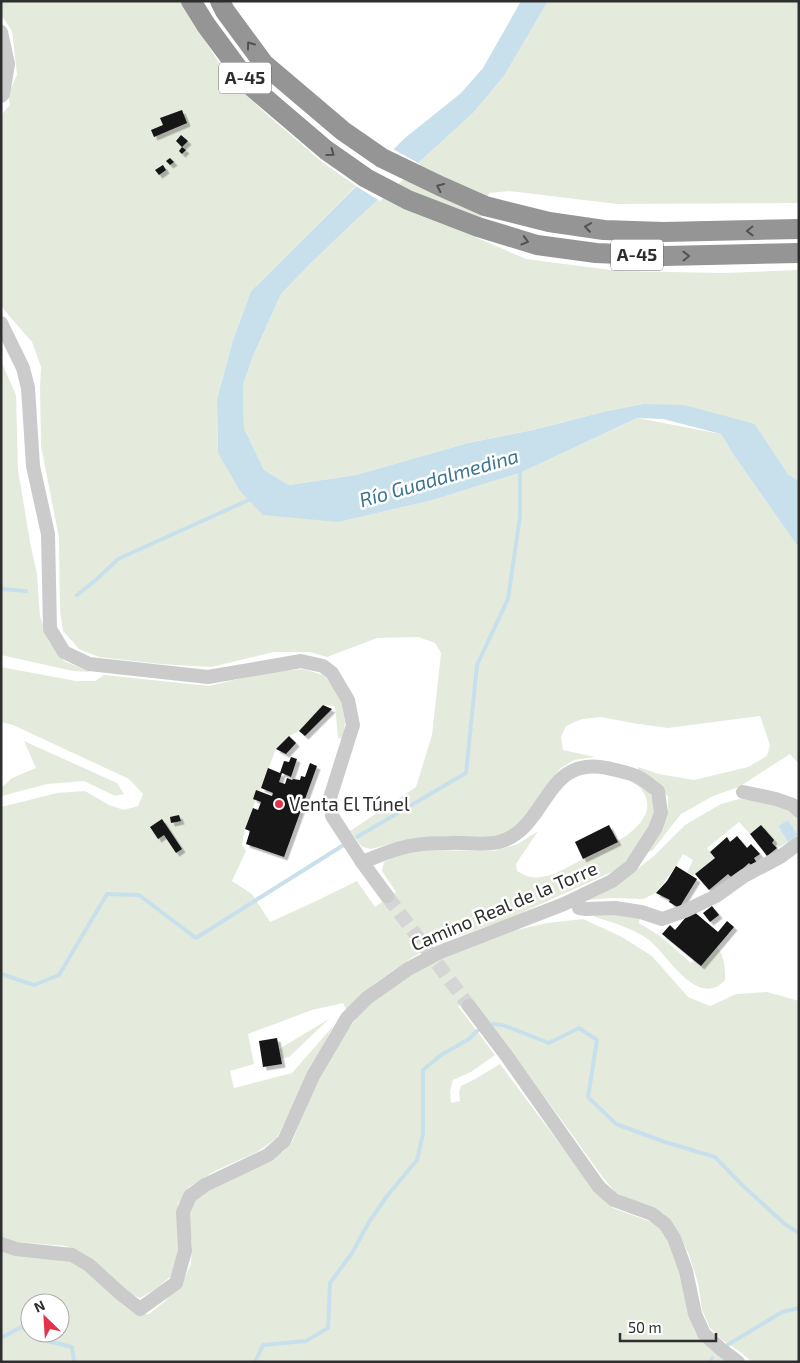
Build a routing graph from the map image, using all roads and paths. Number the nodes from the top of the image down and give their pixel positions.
1 (191, 1) edge
2 (222, 6) edge
3 (1, 32) edge
4 (1, 96) edge
5 (799, 229) edge
6 (799, 253) edge
7 (1, 323) edge
8 (743, 792) dead end
9 (799, 812) edge
10 (799, 843) edge
11 (362, 862) junction
12 (387, 896) tunnel mouth
13 (579, 908) dead end
14 (469, 1006) tunnel mouth
15 (1, 1244) edge
16 (738, 1362) edge

1 -> 6 highway, A-45
5 -> 2 highway, A-45
3 - 4 street
7 - 11 street
8 - 9 street
10 - 13 street
11 - 12 street
11 - 15 street, Camino Real de la Torre
14 - 16 street

